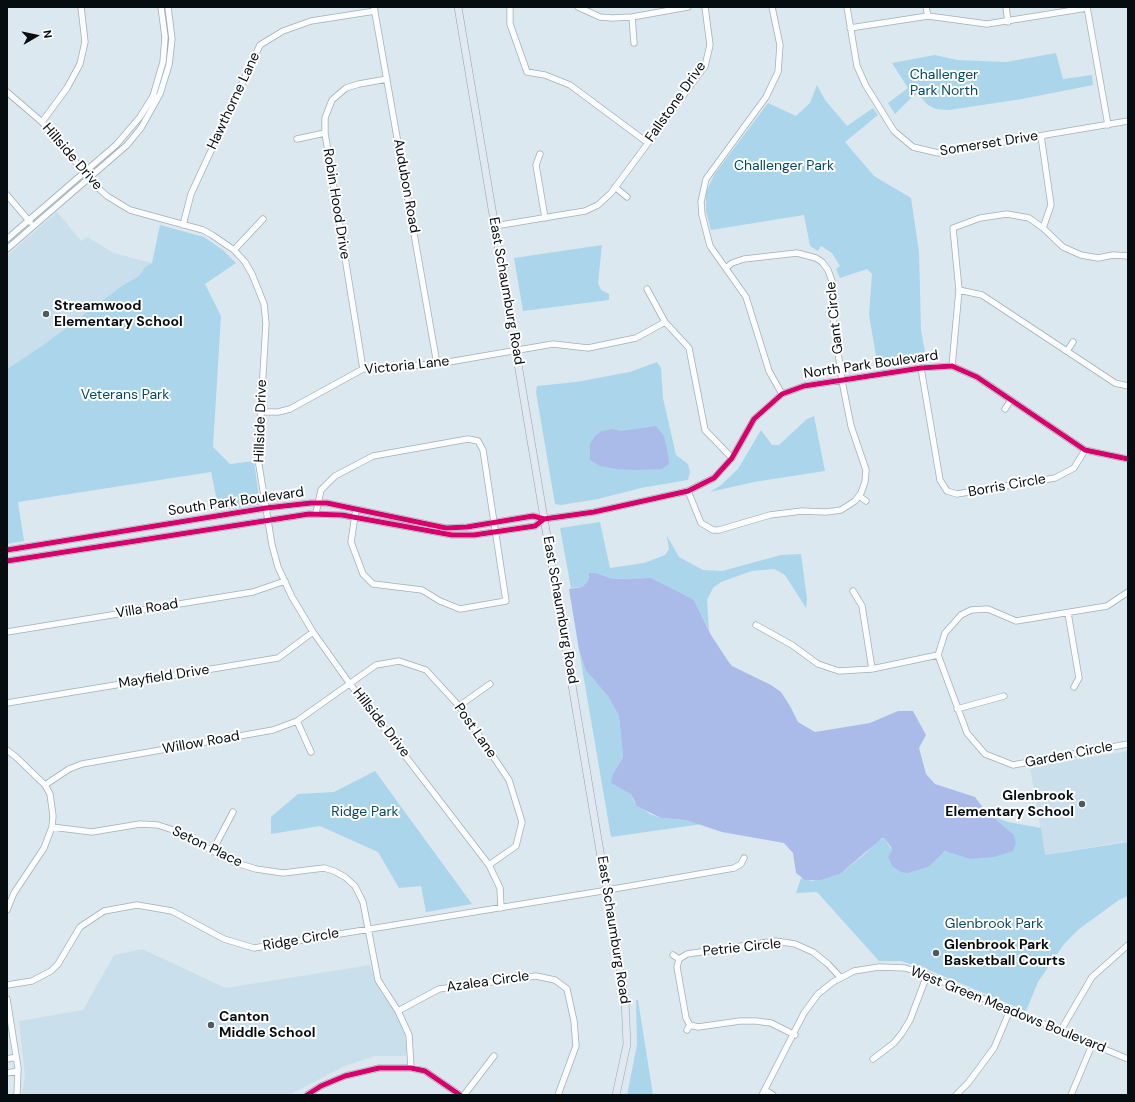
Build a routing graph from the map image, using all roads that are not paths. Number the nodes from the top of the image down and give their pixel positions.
1 (81, 7) edge
2 (161, 7) edge
3 (168, 7) edge
4 (458, 7) edge
5 (510, 7) edge
6 (578, 7) edge
7 (688, 7) edge
8 (705, 7) edge
9 (772, 7) edge
10 (847, 7) edge
11 (926, 7) edge
12 (1006, 7) edge
13 (1087, 8) edge
14 (375, 9) edge
15 (928, 16) junction
16 (632, 17) junction
17 (1008, 22) junction
18 (850, 28) junction
19 (634, 43) dead end
20 (387, 79) junction
21 (7, 92) edge
22 (42, 122) junction
23 (1128, 122) edge
24 (1108, 125) junction
25 (325, 132) junction
26 (1041, 136) junction
27 (297, 139) dead end
28 (648, 142) junction
29 (540, 154) dead end
30 (84, 171) junction
31 (89, 178) junction
32 (615, 187) junction
33 (7, 195) edge
34 (627, 197) dead end
35 (545, 218) junction
36 (263, 219) dead end
37 (28, 220) junction
38 (33, 225) junction
39 (183, 225) junction
40 (495, 226) junction
41 (1043, 228) junction
42 (7, 239) edge
43 (7, 249) edge
44 (234, 250) junction
45 (1128, 256) edge
46 (726, 268) junction
47 (647, 289) dead end
48 (959, 290) junction
49 (665, 322) junction
50 (1073, 342) dead end
51 (516, 350) junction
52 (1068, 351) junction
53 (436, 364) junction
54 (952, 366) junction
55 (921, 368) junction
56 (363, 369) junction
57 (842, 381) junction
58 (1128, 386) edge
59 (782, 394) junction
60 (1011, 400) junction
61 (1005, 409) dead end
62 (260, 412) junction
63 (1085, 450) junction
64 (732, 458) junction
65 (1128, 459) edge
66 (688, 491) junction
67 (859, 496) junction
68 (866, 501) dead end
69 (318, 503) junction
70 (266, 508) junction
71 (356, 509) junction
72 (316, 513) junction
73 (355, 518) junction
74 (544, 519) junction
75 (268, 520) junction
76 (495, 522) junction
77 (494, 531) junction
78 (7, 550) edge
79 (8, 561) edge
80 (284, 581) junction
81 (853, 591) dead end
82 (1128, 592) edge
83 (1068, 613) junction
84 (756, 625) dead end
85 (7, 632) edge
86 (313, 632) junction
87 (938, 655) junction
88 (872, 669) junction
89 (350, 684) junction
90 (490, 684) dead end
91 (1074, 687) dead end
92 (1004, 696) dead end
93 (7, 703) edge
94 (459, 706) junction
95 (957, 710) junction
96 (297, 722) junction
97 (1128, 744) edge
98 (7, 750) edge
99 (311, 752) dead end
100 (45, 785) junction
101 (233, 812) dead end
102 (52, 827) junction
103 (213, 850) junction
104 (744, 858) dead end
105 (489, 865) junction
106 (608, 889) junction
107 (501, 908) junction
108 (7, 910) edge
109 (368, 929) junction
110 (1128, 945) edge
111 (673, 955) dead end
112 (679, 959) junction
113 (928, 975) junction
114 (841, 978) junction
115 (7, 985) edge
116 (7, 999) edge
117 (1010, 1010) junction
118 (398, 1011) junction
119 (690, 1024) junction
120 (686, 1030) dead end
121 (1061, 1030) junction
122 (795, 1035) junction
123 (1092, 1045) junction
124 (494, 1056) dead end
125 (16, 1057) junction
126 (7, 1059) edge
127 (873, 1059) dead end
128 (1128, 1059) edge
129 (411, 1068) junction
130 (18, 1071) junction
131 (7, 1073) edge
132 (764, 1093) edge
133 (17, 1095) edge
134 (307, 1095) edge
135 (460, 1095) edge
136 (464, 1095) edge
137 (558, 1095) edge
138 (616, 1095) edge
139 (773, 1095) edge
140 (956, 1095) edge
141 (1071, 1095) edge

1 - 22 street
2 - 30 street
3 - 31 street
4 - 40 main road, East Schaumburg Road
5 - 28 street
6 - 16 street
7 - 16 street
8 - 28 street, Fallstone Drive
9 - 46 street
10 - 18 street, Somerset Drive
11 - 15 street
12 - 17 street
13 - 17 street
13 - 24 street
14 - 20 street, Audubon Road
14 - 39 street, Hawthorne Lane
15 - 17 street
15 - 18 street
16 - 19 street
18 - 26 street, Somerset Drive
20 - 25 street, Robin Hood Drive
20 - 53 street, Audubon Road
21 - 22 street, Hillside Drive
22 - 30 street, Hillside Drive
23 - 24 street, Somerset Drive
24 - 26 street, Somerset Drive
25 - 27 street
25 - 56 street, Robin Hood Drive
26 - 41 street
28 - 32 street, Fallstone Drive
29 - 35 street
30 - 31 street, Hillside Drive
30 - 37 street
31 - 38 street
31 - 39 street, Hillside Drive
32 - 34 street
32 - 35 street, Fallstone Drive
33 - 37 street
35 - 40 street, Fallstone Drive
36 - 44 street
37 - 38 street
37 - 42 street
38 - 43 street
39 - 44 street, Hillside Drive
40 - 51 main road, East Schaumburg Road
41 - 45 street
41 - 48 street
44 - 62 street, Hillside Drive
46 - 57 street, Gant Circle
46 - 59 street
47 - 49 street
48 - 52 street
48 - 54 street
49 - 51 street, Victoria Lane
49 - 64 street
50 - 52 street
51 - 53 street, Victoria Lane
51 - 74 main road, East Schaumburg Road
52 - 58 street
53 - 56 street, Victoria Lane
54 - 55 street, North Park Boulevard
54 - 60 street, North Park Boulevard
55 - 57 street, North Park Boulevard
55 - 63 street, Borris Circle
56 - 62 street, Victoria Lane
57 - 59 street, North Park Boulevard
57 - 67 street, Gant Circle
59 - 64 street, North Park Boulevard
60 - 61 street
60 - 63 street, North Park Boulevard
62 - 70 street, Hillside Drive
63 - 65 street, North Park Boulevard
64 - 66 street, North Park Boulevard
66 - 67 street
66 - 74 street, North Park Boulevard
67 - 68 street
69 - 70 street, South Park Boulevard
69 - 71 street, South Park Boulevard
69 - 72 street
69 - 76 street
70 - 75 street, Hillside Drive
70 - 78 street, South Park Boulevard
71 - 73 street
71 - 76 street, South Park Boulevard
72 - 73 street, South Park Boulevard
72 - 75 street, South Park Boulevard
73 - 77 street, South Park Boulevard
73 - 77 street
74 - 76 street, South Park Boulevard
74 - 77 street, South Park Boulevard
74 - 106 main road, East Schaumburg Road
75 - 79 street, South Park Boulevard
75 - 80 street, Hillside Drive
76 - 77 street
78 - 79 street
80 - 85 street, Villa Road
80 - 86 street, Hillside Drive
81 - 88 street
82 - 83 street
83 - 87 street
83 - 91 street
84 - 88 street
86 - 89 street, Hillside Drive
86 - 93 street, Mayfield Drive
87 - 88 street
87 - 95 street, Garden Circle
89 - 94 street, Post Lane
89 - 96 street, Willow Road
89 - 105 street, Hillside Drive
90 - 94 street
92 - 95 street
94 - 105 street, Post Lane
95 - 97 street, Garden Circle
96 - 99 street
96 - 100 street, Willow Road
98 - 100 street
100 - 102 street
101 - 103 street
102 - 103 street, Seton Place
102 - 108 street
103 - 109 street, Seton Place
104 - 106 street, Ridge Circle
105 - 107 street, Hillside Drive
106 - 107 street, Ridge Circle
106 - 138 main road, East Schaumburg Road
107 - 109 street, Ridge Circle
109 - 115 street, Ridge Circle
109 - 118 street, Seton Place
110 - 121 street
111 - 112 street
112 - 114 street, Petrie Circle
112 - 119 street
113 - 114 street, West Green Meadows Boulevard
113 - 117 street, West Green Meadows Boulevard
113 - 127 street
114 - 122 street, West Green Meadows Boulevard
116 - 125 street
117 - 121 street, West Green Meadows Boulevard
117 - 140 street
118 - 129 street, Seton Place
118 - 137 street, Azalea Circle
119 - 120 street
119 - 122 street
121 - 123 street, West Green Meadows Boulevard
122 - 132 street, West Green Meadows Boulevard
123 - 128 street, West Green Meadows Boulevard
123 - 141 street
124 - 136 street
125 - 126 street
125 - 130 street
129 - 134 street
129 - 135 street
130 - 131 street
130 - 133 street
132 - 139 street

